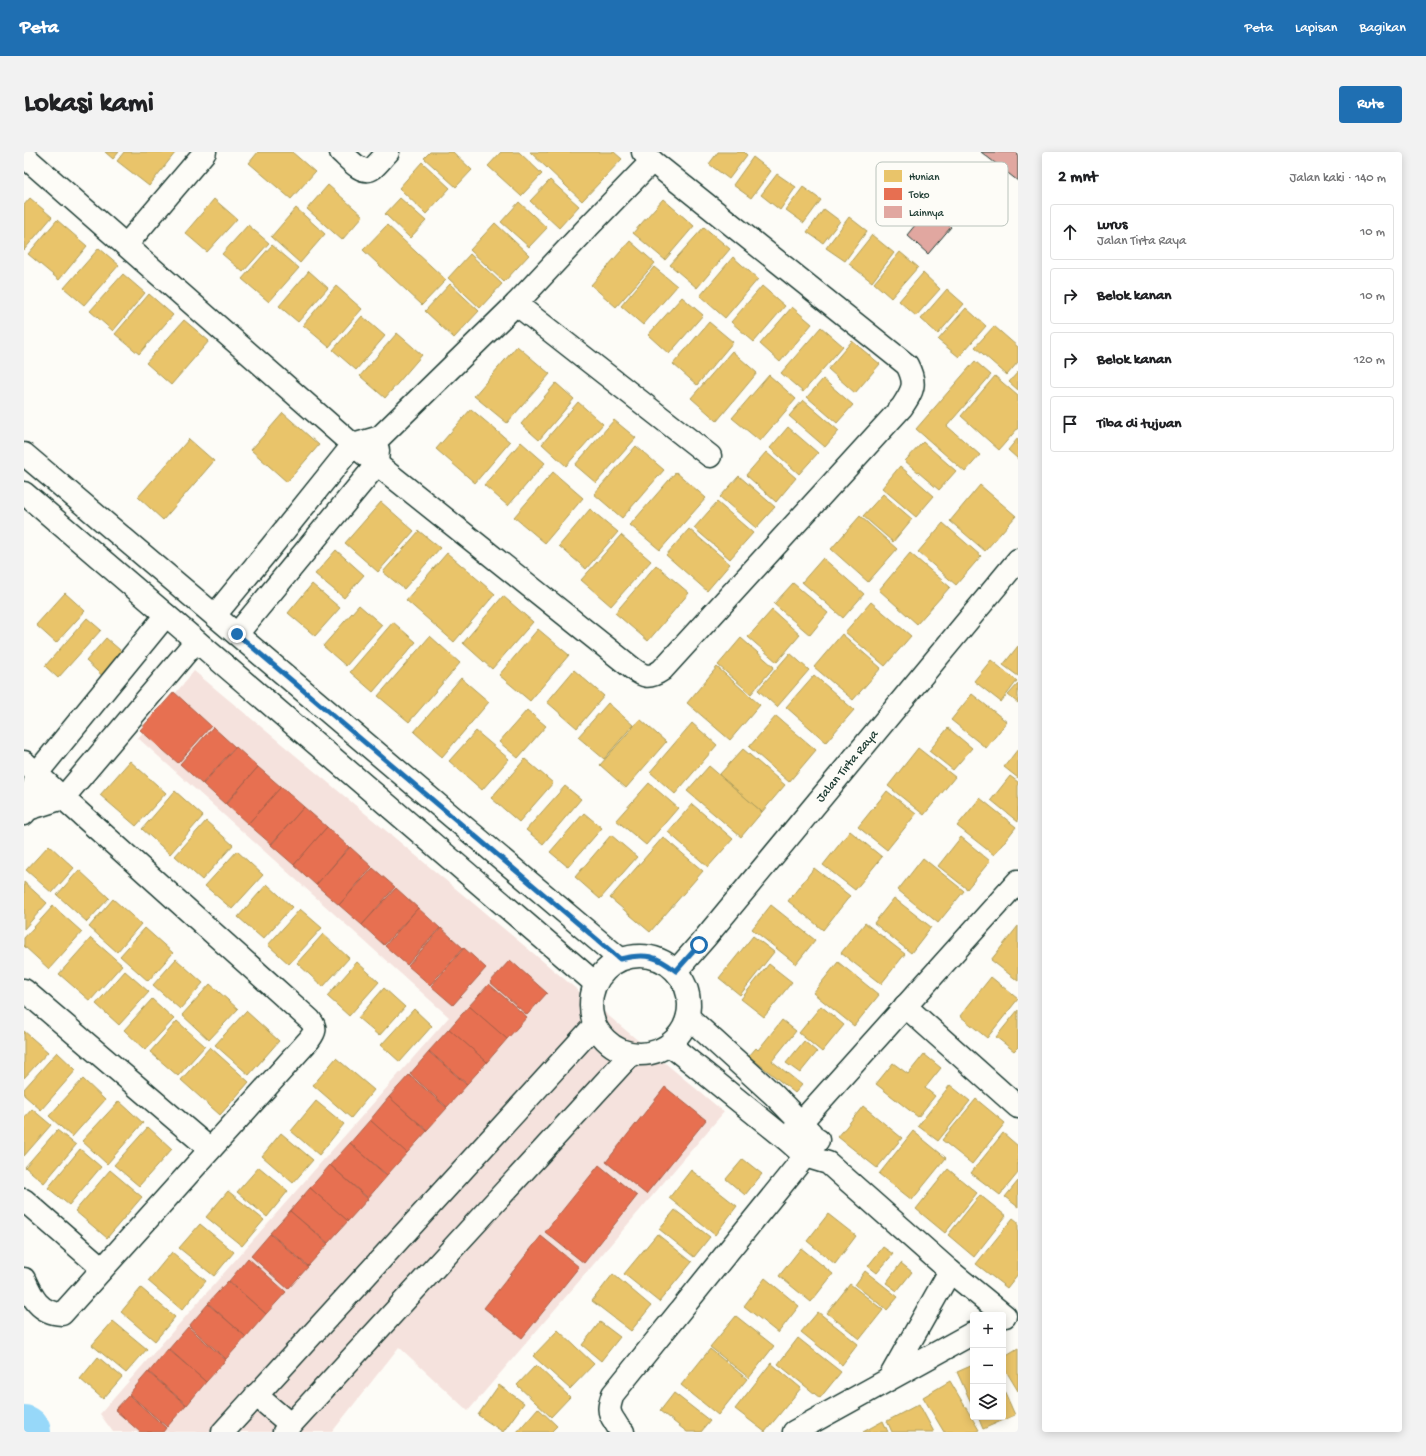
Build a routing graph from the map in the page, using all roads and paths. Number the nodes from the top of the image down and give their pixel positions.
1 (205, 152) edge
2 (341, 152) edge
3 (388, 152) edge
4 (24, 156) edge
5 (648, 156) edge
6 (126, 245) junction
7 (516, 304) junction
8 (380, 437) junction
9 (353, 445) junction
10 (24, 454) edge
11 (710, 456) dead end
12 (376, 464) junction
13 (24, 493) edge
14 (1018, 560) edge
15 (166, 615) junction
16 (215, 616) junction
17 (237, 634) junction
18 (196, 641) junction
19 (30, 767) edge
20 (63, 798) junction
21 (26, 811) edge
22 (1018, 881) edge
23 (620, 959) junction
24 (676, 971) junction
25 (595, 983) junction
26 (24, 990) edge
27 (905, 1006) junction
28 (688, 1017) junction
29 (594, 1026) junction
30 (670, 1045) junction
31 (631, 1054) junction
32 (1018, 1107) edge
33 (800, 1122) junction
34 (786, 1139) junction
35 (811, 1148) junction
36 (210, 1149) junction
37 (24, 1200) edge
38 (102, 1268) junction
39 (950, 1271) junction
40 (24, 1279) edge
41 (1009, 1313) edge
42 (970, 1335) edge
43 (889, 1379) junction
44 (256, 1395) junction
45 (287, 1428) edge
46 (223, 1432) edge
47 (623, 1432) edge
48 (794, 1432) edge

1 - 6 street
2 - 3 street
4 - 6 street
5 - 7 street
5 - 12 street
6 - 9 street
7 - 8 street
7 - 11 street
8 - 9 street
8 - 12 street
9 - 12 street
9 - 16 street
10 - 16 street
12 - 17 street
13 - 15 street
14 - 24 street, Jalan Tirta Raya
15 - 18 street
15 - 19 street
16 - 17 street
17 - 23 street
18 - 20 street
18 - 25 street
19 - 20 street
19 - 21 street
20 - 21 street
20 - 36 street
22 - 27 street
23 - 24 street
23 - 25 street
24 - 28 street
25 - 29 street
26 - 36 street
27 - 32 street
27 - 33 street
28 - 30 street
28 - 33 street
29 - 31 street
29 - 44 street
30 - 31 street
30 - 34 street
31 - 45 street
33 - 34 street
33 - 35 street
34 - 35 street
35 - 39 street
35 - 47 street
36 - 38 street
37 - 38 street
38 - 40 street
39 - 41 street
39 - 43 street
42 - 43 street
43 - 48 street
44 - 45 street
44 - 46 street

